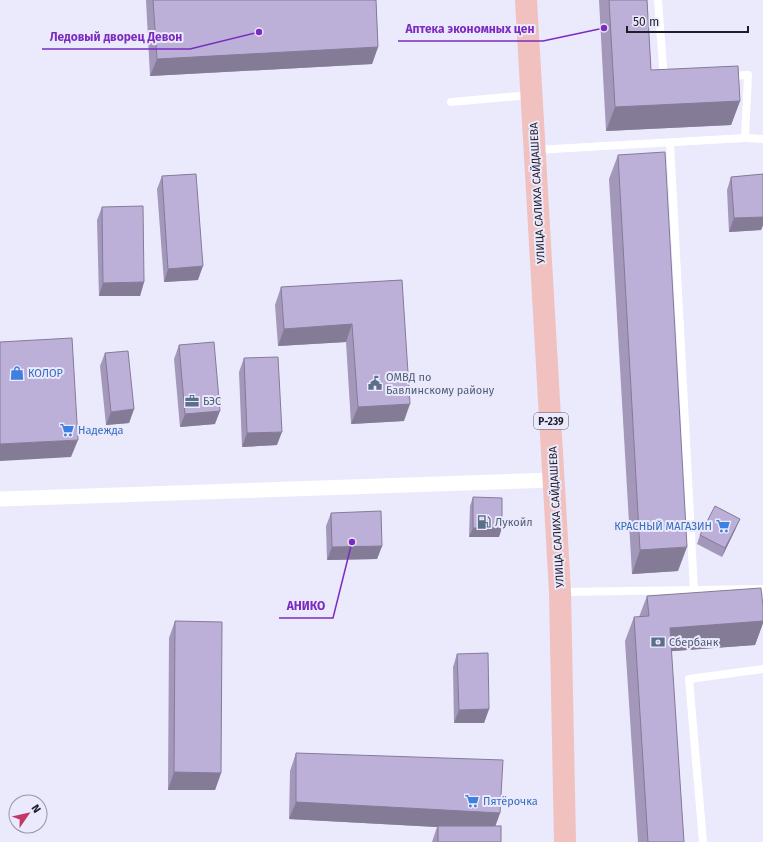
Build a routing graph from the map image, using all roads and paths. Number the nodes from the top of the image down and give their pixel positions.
1 (526, 0) edge
2 (658, 0) edge
3 (718, 77) edge
4 (672, 81) edge
5 (531, 95) junction
6 (450, 102) dead end
7 (745, 138) junction
8 (763, 139) edge
9 (670, 142) junction
10 (535, 150) junction
11 (554, 480) junction
12 (0, 499) edge
13 (763, 589) edge
14 (694, 590) junction
15 (560, 592) junction
16 (763, 669) edge
17 (565, 842) edge
18 (703, 842) edge

1 - 5 highway, УЛИЦА САЛИХА САЙДАШЕВА / Р-239
2 - 4 lane
3 - 7 lane
5 - 6 lane
5 - 10 highway, УЛИЦА САЛИХА САЙДАШЕВА / Р-239
7 - 8 lane
7 - 9 lane
9 - 10 lane
9 - 14 lane
10 - 11 highway, УЛИЦА САЛИХА САЙДАШЕВА / Р-239
11 - 12 street
11 - 15 highway, УЛИЦА САЛИХА САЙДАШЕВА / Р-239
13 - 14 lane
14 - 15 lane
15 - 17 highway, УЛИЦА САЛИХА САЙДАШЕВА / Р-239
16 - 18 lane

